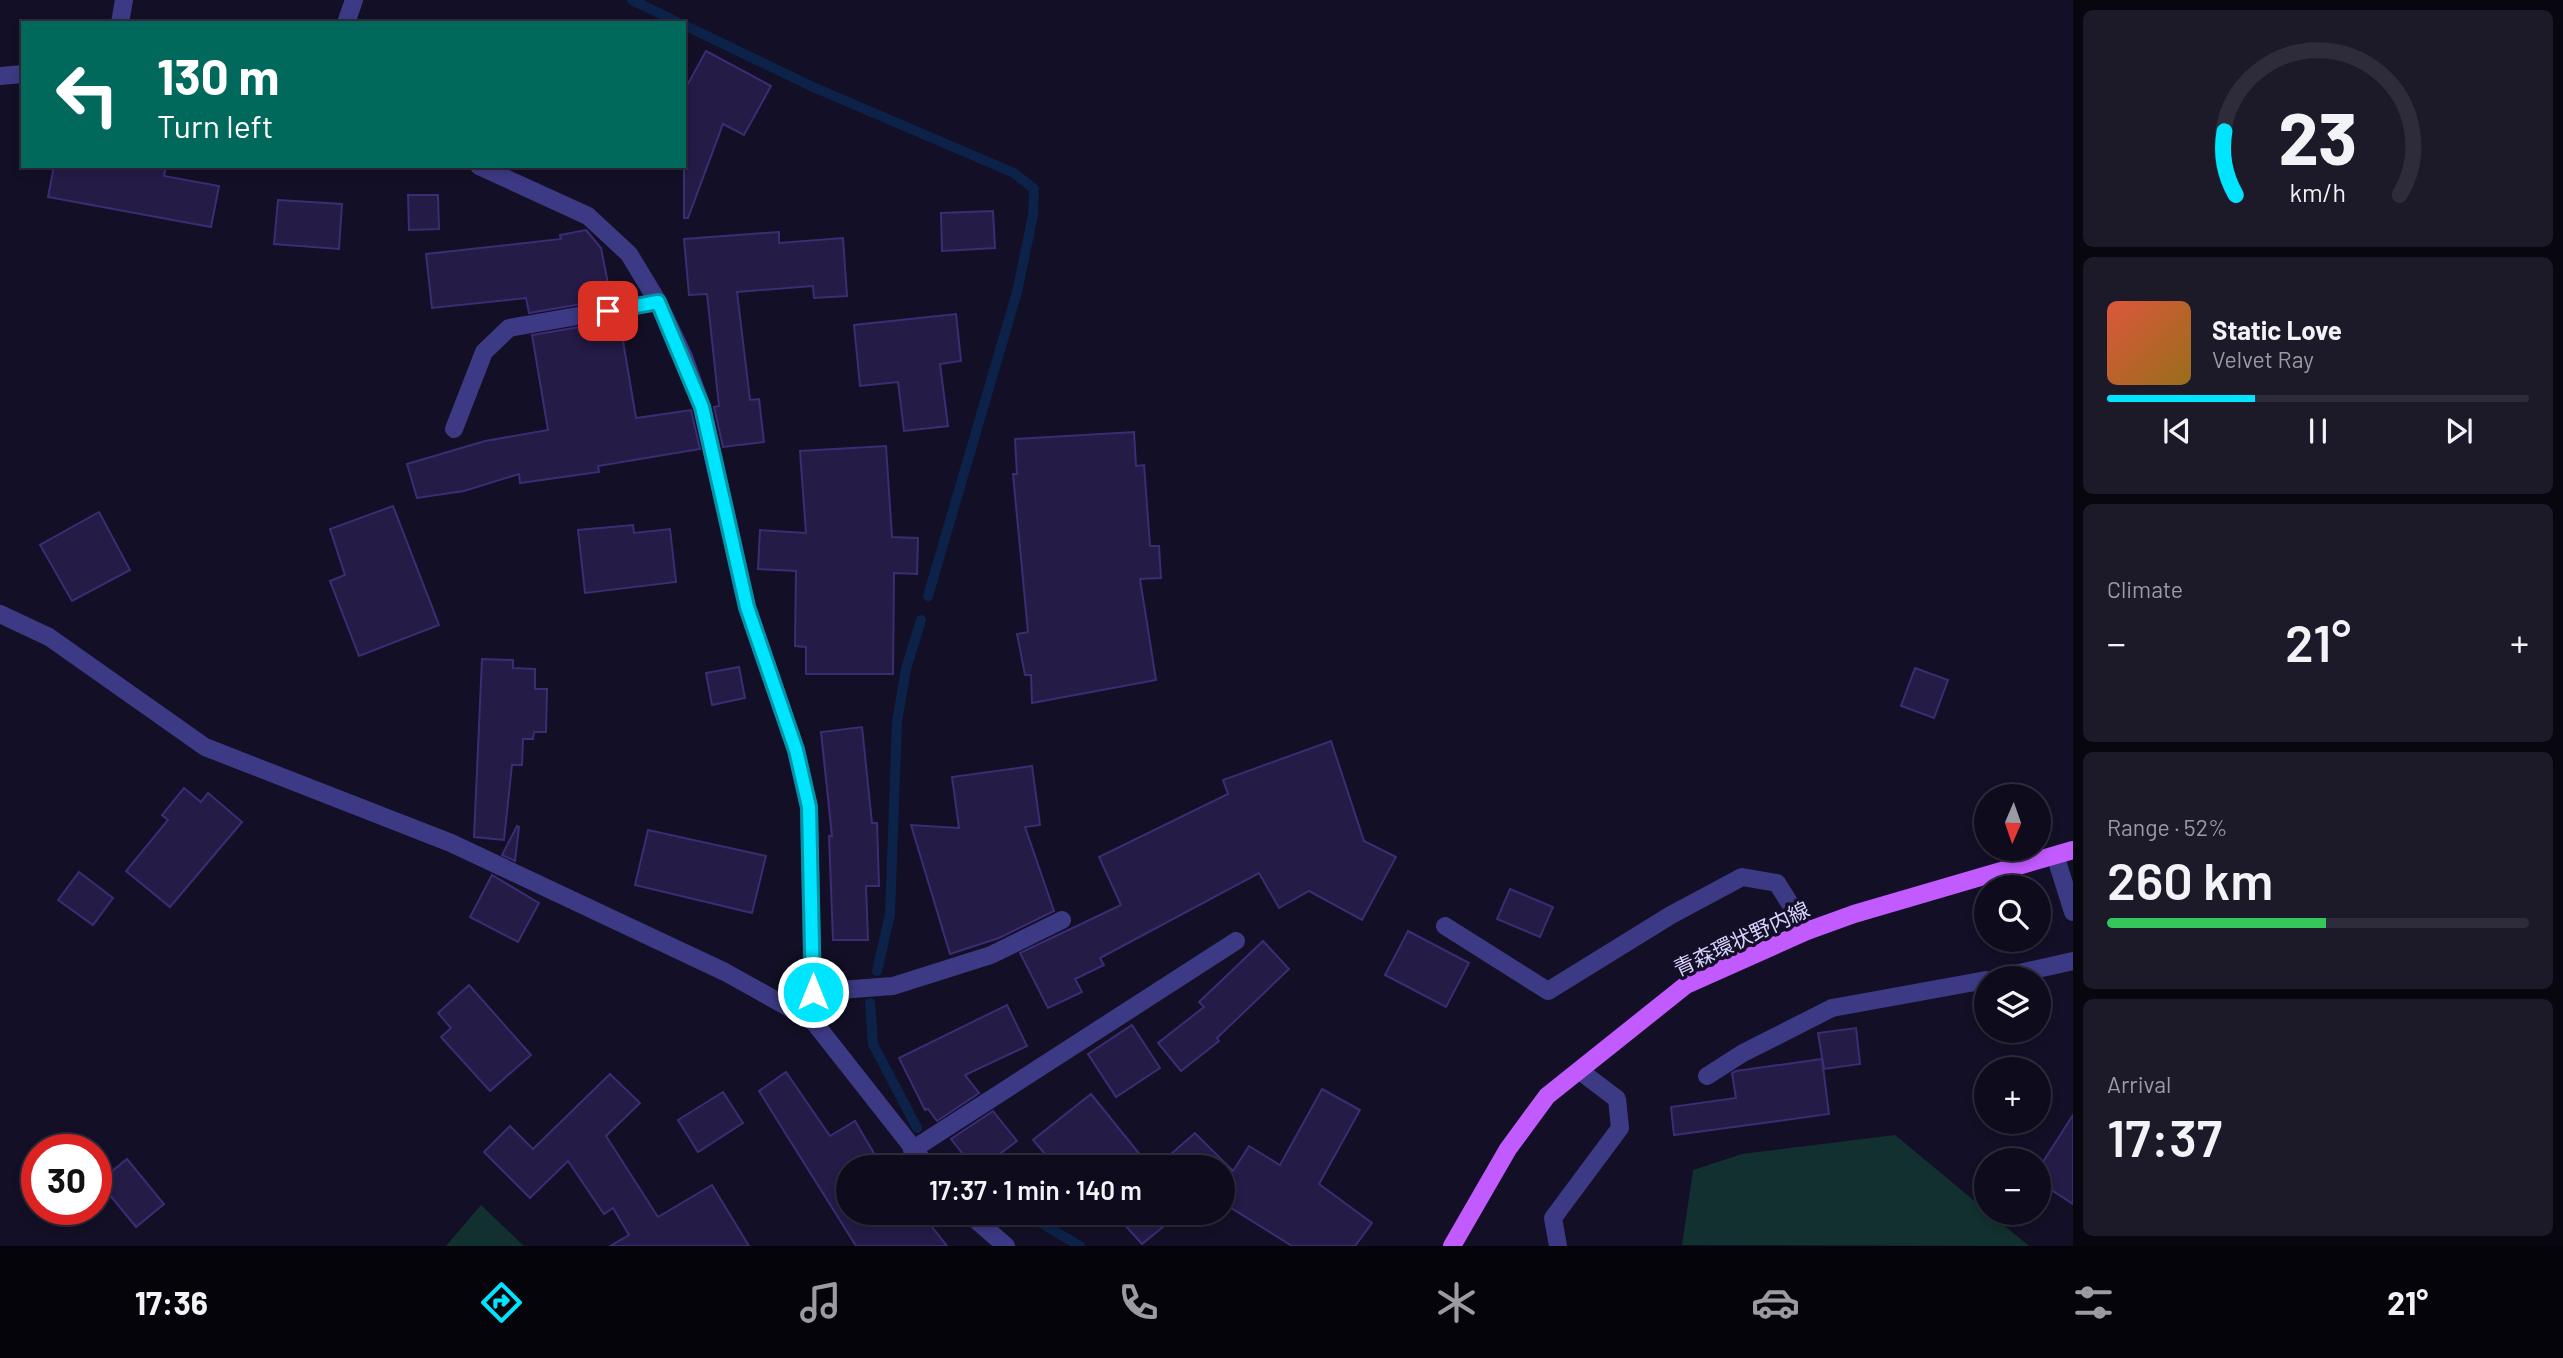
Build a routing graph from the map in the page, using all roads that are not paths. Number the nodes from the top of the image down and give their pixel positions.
1 (124, 0) edge
2 (354, 0) edge
3 (120, 21) edge
4 (347, 21) edge
5 (21, 74) edge
6 (0, 76) edge
7 (483, 168) edge
8 (658, 302) junction
9 (454, 429) dead end
10 (0, 614) edge
11 (2073, 850) edge
12 (2056, 858) junction
13 (2073, 912) edge
14 (1062, 920) dead end
15 (1445, 926) dead end
16 (1807, 931) junction
17 (1236, 941) dead end
18 (2073, 961) edge
19 (2051, 966) edge
20 (1974, 982) edge
21 (813, 992) junction
22 (813, 1021) junction
23 (1580, 1071) junction
24 (1707, 1076) dead end
25 (912, 1150) junction
26 (917, 1155) edge
27 (982, 1225) edge
28 (1006, 1246) edge
29 (1452, 1246) edge
30 (1558, 1246) edge

1 - 3 street
2 - 4 street
5 - 6 street
7 - 8 street
8 - 9 street
8 - 21 street
10 - 22 street
11 - 12 main road, 青森環状野内線
12 - 13 street
12 - 16 main road, 青森環状野内線
14 - 21 street
15 - 16 street
16 - 23 main road, 青森環状野内線
17 - 25 street
18 - 19 street
20 - 24 street
21 - 22 street
22 - 25 street
23 - 29 main road, 青森環状野内線
23 - 30 street
25 - 26 street
27 - 28 street

